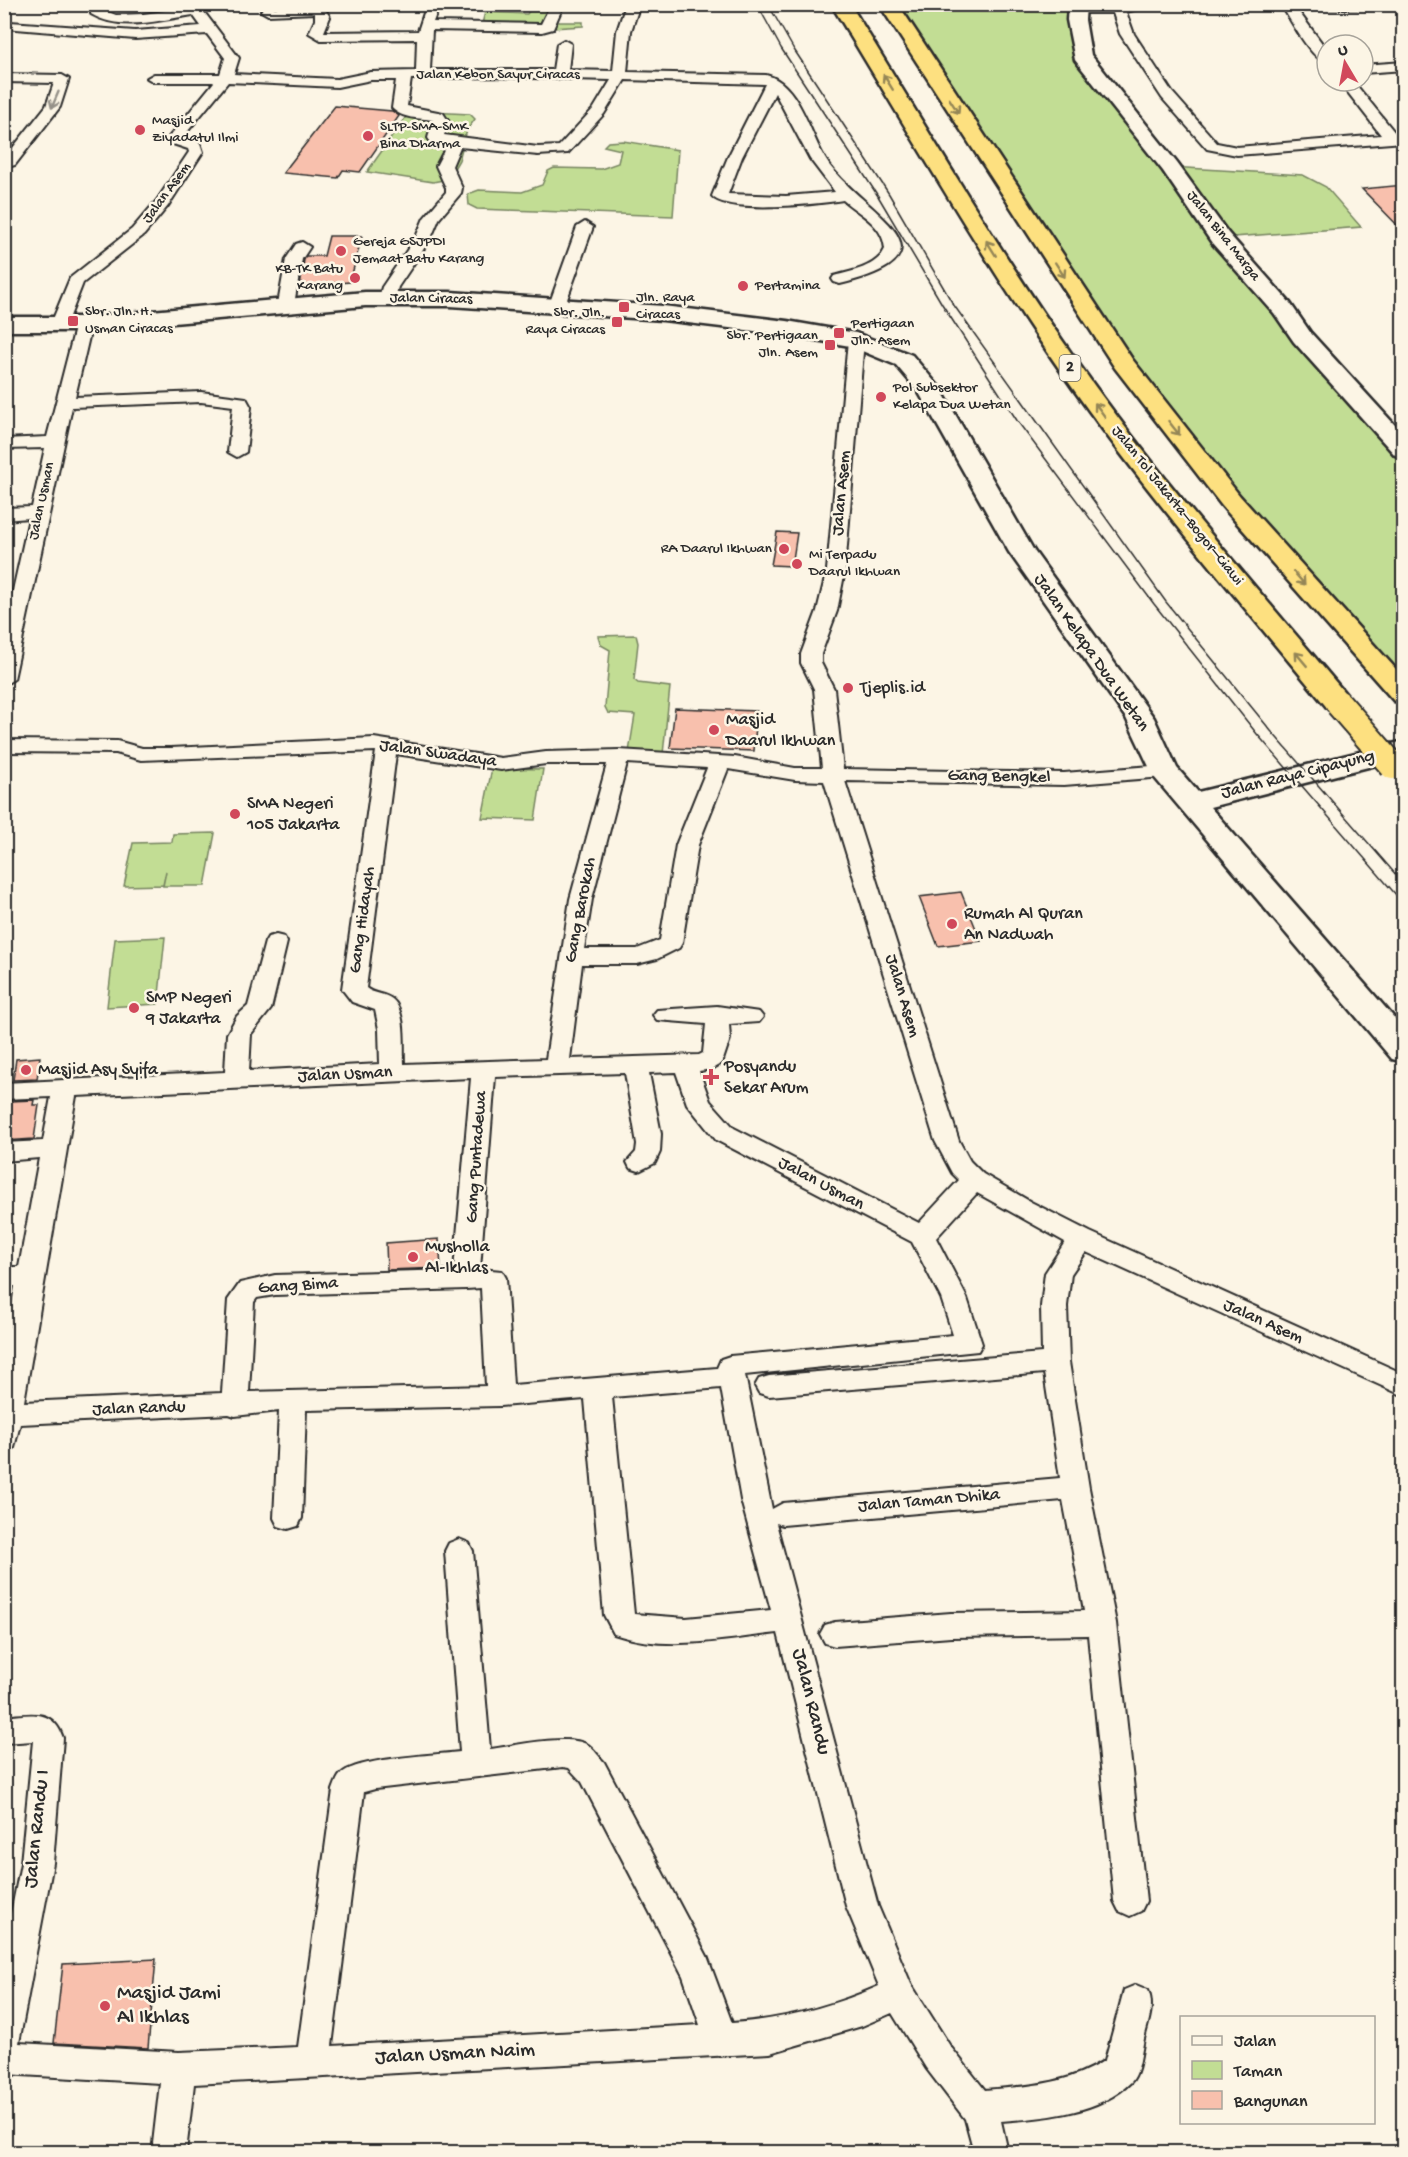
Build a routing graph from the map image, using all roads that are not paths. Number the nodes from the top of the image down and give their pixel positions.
1 (98, 4) edge
2 (434, 4) edge
3 (558, 4) edge
4 (633, 4) edge
5 (840, 4) edge
6 (888, 4) edge
7 (1151, 4) edge
8 (1265, 4) edge
9 (1358, 4) edge
10 (1287, 5) edge
11 (193, 8) edge
12 (267, 11) dead end
13 (1076, 11) edge
14 (1118, 12) edge
15 (10, 26) dead end
16 (210, 30) junction
17 (423, 30) junction
18 (1315, 43) edge
19 (564, 44) dead end
20 (1404, 66) edge
21 (1375, 68) edge
22 (560, 74) junction
23 (423, 75) junction
24 (620, 75) junction
25 (404, 76) junction
26 (4, 78) edge
27 (154, 78) dead end
28 (224, 78) junction
29 (773, 82) junction
30 (1357, 93) edge
31 (1398, 138) edge
32 (456, 142) junction
33 (4, 164) edge
34 (846, 195) junction
35 (585, 227) dead end
36 (302, 247) dead end
37 (840, 279) dead end
38 (387, 298) junction
39 (286, 304) junction
40 (557, 306) junction
41 (4, 324) edge
42 (59, 324) junction
43 (84, 324) junction
44 (856, 340) junction
45 (67, 402) junction
46 (55, 442) junction
47 (4, 444) edge
48 (1404, 450) edge
49 (237, 452) dead end
50 (39, 513) junction
51 (4, 514) edge
52 (11, 619) edge
53 (4, 679) edge
54 (1402, 694) edge
55 (6, 741) edge
56 (387, 745) junction
57 (619, 756) junction
58 (720, 762) junction
59 (1400, 764) edge
60 (4, 768) edge
61 (1164, 771) junction
62 (833, 775) junction
63 (1193, 802) junction
64 (276, 942) dead end
65 (572, 956) junction
66 (717, 1014) junction
67 (665, 1015) dead end
68 (751, 1017) dead end
69 (1404, 1051) edge
70 (695, 1064) junction
71 (636, 1065) junction
72 (557, 1067) junction
73 (484, 1070) junction
74 (392, 1072) junction
75 (236, 1081) junction
76 (65, 1088) junction
77 (4, 1091) edge
78 (53, 1149) junction
79 (4, 1152) edge
80 (639, 1162) dead end
81 (974, 1180) junction
82 (922, 1236) junction
83 (1081, 1239) junction
84 (4, 1276) edge
85 (30, 1276) junction
86 (466, 1279) junction
87 (1056, 1362) junction
88 (731, 1377) junction
89 (769, 1386) dead end
90 (1404, 1386) edge
91 (597, 1387) junction
92 (500, 1396) junction
93 (293, 1400) junction
94 (235, 1405) junction
95 (6, 1422) edge
96 (1075, 1488) junction
97 (783, 1514) dead end
98 (288, 1518) dead end
99 (459, 1551) dead end
100 (789, 1620) junction
101 (1101, 1623) junction
102 (835, 1634) dead end
103 (4, 1730) edge
104 (476, 1764) junction
105 (1130, 1901) dead end
106 (899, 1994) junction
107 (1136, 2001) dead end
108 (4, 2039) edge
109 (722, 2040) junction
110 (4, 2058) edge
111 (313, 2063) junction
112 (179, 2068) junction
113 (977, 2107) junction
114 (169, 2152) edge
115 (991, 2152) edge

1 - 11 street
2 - 17 street
3 - 17 street
4 - 24 street
59 -> 5 highway, Jalan Tol Jakarta–Bogor–Ciawi / 2, bridge
6 -> 54 highway
7 - 14 street
8 - 10 street
9 - 10 street
10 - 18 street
11 - 16 street
12 - 17 street
13 - 14 street
13 - 48 street, Jalan Bina Marga
14 - 31 street
15 - 16 street
16 - 28 street
17 - 23 street
19 - 22 street
20 - 21 street
22 - 23 street, Jalan Kebon Sayur Ciracas
22 - 24 street, Jalan Kebon Sayur Ciracas
23 - 25 street, Jalan Kebon Sayur Ciracas
24 - 29 street, Jalan Kebon Sayur Ciracas
24 - 32 street
25 - 28 street, Jalan Kebon Sayur Ciracas
25 - 32 street
26 -> 33 street
27 - 28 street, Jalan Kebon Sayur Ciracas
28 - 42 street, Jalan Asem
29 - 34 street
29 - 34 street
30 - 31 street
32 - 38 street
34 - 37 street
35 - 40 street
36 - 39 street
38 - 39 street, Jalan Ciracas
38 - 40 street, Jalan Ciracas
39 - 43 street, Jalan Ciracas
40 - 44 street, Jalan Ciracas
41 - 42 street, Jalan Ciracas
42 - 43 street, Jalan Ciracas
43 - 45 street, Jalan Usman
44 - 61 street, Jalan Kelapa Dua Wetan
44 - 62 street, Jalan Asem
45 - 46 street, Jalan Usman
45 - 49 street
46 - 47 street
46 - 50 street, Jalan Usman
50 - 51 street
50 - 52 street, Jalan Usman
52 - 53 street, Jalan Usman
55 - 56 street, Jalan Swadaya
55 - 60 street
56 - 57 street, Jalan Swadaya
56 - 74 street, Gang Hidayah
57 - 58 street, Jalan Swadaya
57 - 65 street, Gang Barokah
58 - 62 street, Jalan Swadaya
58 - 65 street
59 - 63 street, Jalan Raya Cipayung
61 - 62 street, Gang Bengkel
61 - 63 street, Jalan Kelapa Dua Wetan
62 - 81 street, Jalan Asem
63 - 69 street, Jalan Kelapa Dua Wetan
64 - 75 street
65 - 72 street, Gang Barokah
66 - 67 street
66 - 68 street
66 - 70 street
70 - 71 street, Jalan Usman
70 - 82 street, Jalan Usman
71 - 72 street, Jalan Usman
71 - 80 street
72 - 73 street, Jalan Usman
73 - 74 street, Jalan Usman
73 - 86 street, Gang Puntadewa
74 - 75 street, Jalan Usman
75 - 76 street, Jalan Usman
76 - 77 street, Jalan Usman
76 - 78 street, Jalan Randu
78 - 79 street
78 - 85 street, Jalan Randu
81 - 82 street
81 - 83 street, Jalan Asem
82 - 88 street
83 - 87 street
83 - 90 street, Jalan Asem
84 - 85 street
85 - 95 street, Jalan Randu
86 - 92 street
86 - 94 street, Gang Bima
87 - 89 street
87 - 96 street
88 - 91 street, Jalan Randu
88 - 100 street, Jalan Randu
91 - 92 street, Jalan Randu
91 - 100 street
92 - 93 street, Jalan Randu
93 - 94 street, Jalan Randu
93 - 98 street
94 - 95 street, Jalan Randu
96 - 97 street, Jalan Taman Dhika
96 - 101 street
99 - 104 street
100 - 106 street, Jalan Randu
101 - 102 street
101 - 105 street
103 - 108 street, Jalan Randu I
104 - 109 street
104 - 111 street
106 - 109 street, Jalan Usman Naim
106 - 113 street, Jalan Randu
107 - 113 street
109 - 111 street, Jalan Usman Naim
110 - 112 street, Jalan Usman Naim
111 - 112 street, Jalan Usman Naim
112 - 114 street
113 - 115 street, Jalan Randu

